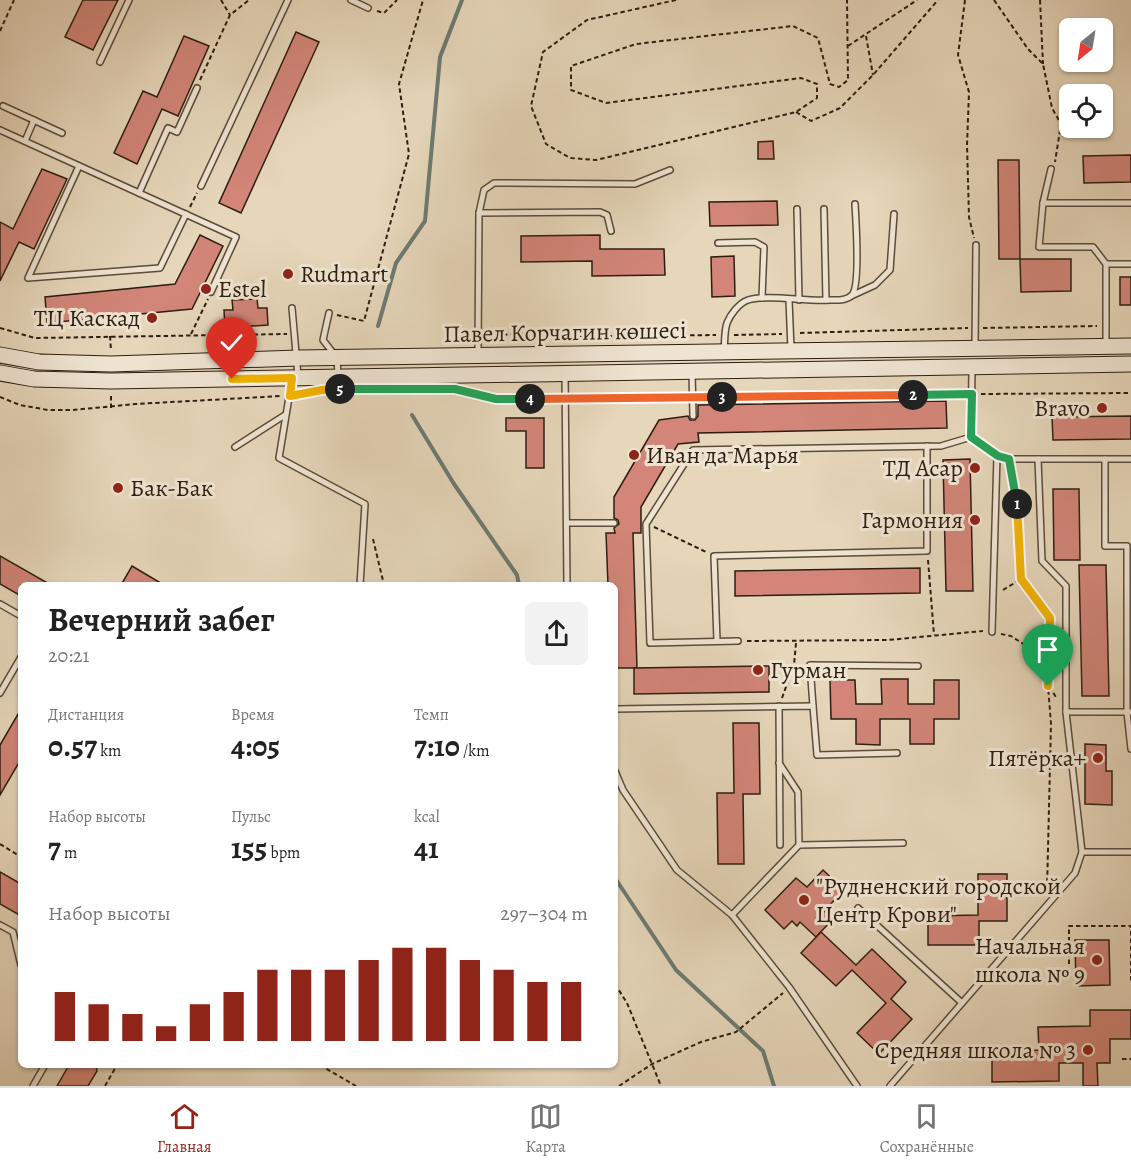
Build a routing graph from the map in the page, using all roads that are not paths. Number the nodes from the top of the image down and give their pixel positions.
1 (129, 0) edge
2 (288, 0) edge
3 (351, 0) edge
4 (368, 8) road end
5 (100, 62) dead end
6 (197, 88) road end
7 (3, 106) dead end
8 (34, 120) junction
9 (0, 130) edge
10 (62, 133) dead end
11 (25, 141) junction
12 (78, 166) junction
13 (1051, 169) road end
14 (670, 170) dead end
15 (201, 186) road end
16 (139, 193) junction
17 (1043, 203) junction
18 (1131, 203) edge
19 (855, 204) dead end
20 (797, 209) dead end
21 (824, 209) dead end
22 (479, 213) junction
23 (186, 214) junction
24 (894, 214) dead end
25 (611, 231) dead end
26 (718, 243) dead end
27 (976, 245) road end
28 (1106, 264) junction
29 (1131, 264) edge
30 (211, 292) road end
31 (851, 296) junction
32 (762, 298) junction
33 (789, 300) junction
34 (799, 300) junction
35 (826, 300) junction
36 (292, 308) dead end
37 (329, 313) road end
38 (1131, 346) edge
39 (1106, 347) junction
40 (975, 349) junction
41 (791, 351) junction
42 (823, 351) junction
43 (724, 352) junction
44 (0, 355) edge
45 (478, 356) junction
46 (298, 358) junction
47 (337, 358) junction
48 (1107, 364) junction
49 (1131, 364) edge
50 (972, 366) junction
51 (824, 369) junction
52 (692, 371) junction
53 (0, 373) edge
54 (565, 373) junction
55 (338, 377) junction
56 (295, 378) junction
57 (285, 414) junction
58 (693, 416) dead end
59 (971, 437) junction
60 (693, 443) dead end
61 (927, 446) junction
62 (235, 447) dead end
63 (693, 450) junction
64 (998, 456) junction
65 (1038, 459) junction
66 (1106, 459) junction
67 (1131, 459) edge
68 (567, 523) junction
69 (614, 523) dead end
70 (360, 582) edge
71 (567, 582) edge
72 (0, 604) edge
73 (18, 614) edge
74 (992, 632) road end
75 (738, 640) road end
76 (717, 641) junction
77 (18, 662) edge
78 (918, 666) dead end
79 (0, 693) edge
80 (779, 706) junction
81 (813, 706) junction
82 (618, 709) edge
83 (1066, 712) junction
84 (1129, 712) edge
85 (1131, 748) edge
86 (897, 753) dead end
87 (779, 764) junction
88 (618, 778) edge
89 (903, 843) dead end
90 (780, 844) dead end
91 (799, 845) junction
92 (1082, 852) junction
93 (1131, 852) edge
94 (858, 908) dead end
95 (732, 915) junction
96 (0, 925) edge
97 (18, 953) edge
98 (962, 1003) junction
99 (43, 1068) edge
100 (33, 1086) edge
101 (857, 1086) edge
102 (890, 1086) edge

1 - 5 lane
2 - 15 lane
3 - 4 lane
6 - 16 lane
7 - 8 lane
8 - 10 lane
8 - 11 lane
9 - 11 lane
11 - 12 lane
12 - 16 lane
12 - 23 lane
13 - 17 lane
14 - 22 lane
16 - 23 lane
17 - 18 lane
17 - 28 lane
19 - 31 lane
20 - 34 lane
21 - 35 lane
22 - 25 lane
22 - 45 lane
23 - 30 lane
24 - 31 lane
26 - 32 lane
27 - 40 lane
28 - 29 lane
28 - 39 lane
31 - 35 lane
32 - 33 lane
32 - 43 lane
33 - 34 lane
33 - 41 lane
34 - 35 lane
36 - 46 lane
37 - 47 lane
38 - 39 street, Павел Корчагин көшесі
39 - 40 street, Павел Корчагин көшесі
39 - 48 street
40 - 42 street, Павел Корчагин көшесі
41 - 42 street, Павел Корчагин көшесі
41 - 43 street, Павел Корчагин көшесі
42 - 51 street
43 - 45 street, Павел Корчагин көшесі
44 - 46 street, Павел Корчагин көшесі
45 - 47 street, Павел Корчагин көшесі
46 - 47 street, Павел Корчагин көшесі
46 - 56 lane
47 - 55 lane
48 - 49 street, Павел Корчагин көшесі
48 - 50 street, Павел Корчагин көшесі
50 - 51 street, Павел Корчагин көшесі
50 - 59 lane
51 - 52 street, Павел Корчагин көшесі
52 - 54 street, Павел Корчагин көшесі
52 - 58 lane
53 - 56 street, Павел Корчагин көшесі
54 - 55 street, Павел Корчагин көшесі
54 - 68 lane
55 - 56 street, Павел Корчагин көшесі
56 - 57 lane
57 - 62 lane
57 - 70 lane
59 - 61 lane
59 - 64 lane
60 - 63 lane
61 - 63 lane
61 - 76 lane
63 - 76 lane
64 - 65 lane
64 - 74 lane
65 - 66 lane
65 - 83 lane
66 - 67 lane
66 - 84 lane
68 - 69 lane
68 - 71 lane
72 - 73 lane
75 - 76 lane
77 - 79 lane
78 - 81 lane
80 - 81 lane
80 - 82 lane
80 - 87 lane
81 - 86 lane
83 - 84 lane
83 - 92 lane
84 - 85 lane
87 - 90 lane
87 - 91 lane
88 - 95 lane
89 - 91 lane
91 - 95 lane
92 - 93 lane
92 - 98 lane
94 - 98 lane
95 - 101 lane
96 - 97 lane
98 - 102 lane
99 - 100 lane

